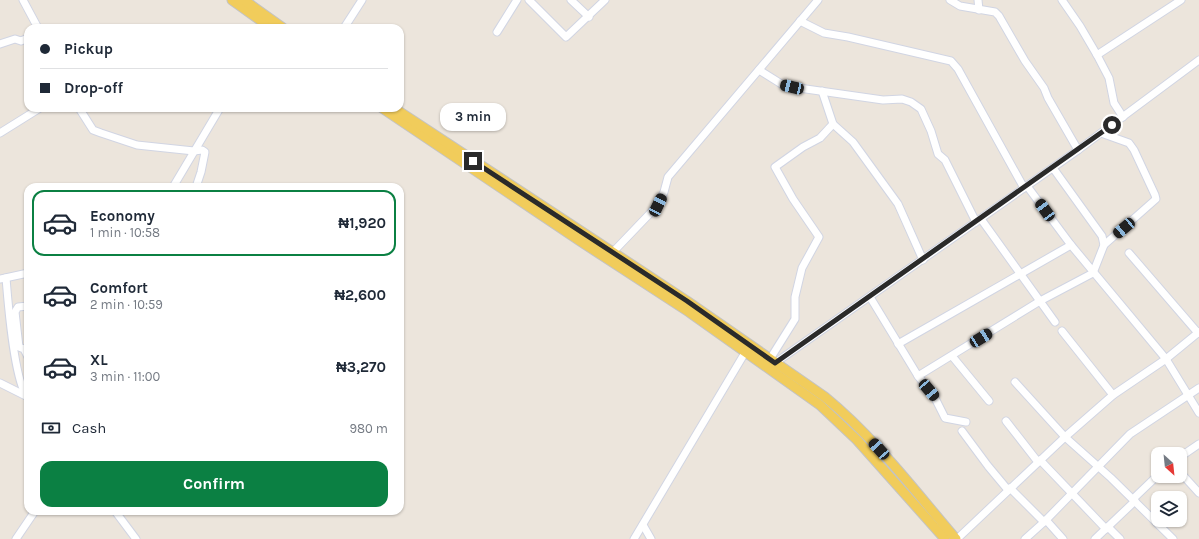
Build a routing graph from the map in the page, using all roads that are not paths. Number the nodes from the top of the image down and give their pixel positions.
1 (23, 0) edge
2 (232, 0) edge
3 (244, 0) edge
4 (362, 0) edge
5 (517, 0) edge
6 (529, 0) edge
7 (571, 0) edge
8 (605, 0) edge
9 (818, 0) edge
10 (950, 0) edge
11 (978, 0) edge
12 (1062, 0) edge
13 (1181, 0) edge
14 (979, 10) junction
15 (589, 17) junction
16 (800, 21) junction
17 (36, 24) edge
18 (265, 24) edge
19 (278, 24) edge
20 (347, 24) edge
21 (497, 32) dead end
22 (24, 40) edge
23 (0, 44) edge
24 (1096, 55) junction
25 (1199, 60) edge
26 (759, 70) junction
27 (822, 91) junction
28 (34, 112) edge
29 (82, 112) edge
30 (218, 112) edge
31 (388, 112) edge
32 (400, 112) edge
33 (1123, 117) junction
34 (833, 124) junction
35 (0, 133) edge
36 (1101, 133) junction
37 (1078, 150) junction
38 (194, 151) junction
39 (1053, 168) junction
40 (175, 183) edge
41 (197, 183) edge
42 (1026, 187) junction
43 (978, 221) junction
44 (1071, 245) junction
45 (1104, 245) junction
46 (613, 252) junction
47 (1129, 254) dead end
48 (923, 260) junction
49 (24, 274) edge
50 (1094, 274) junction
51 (1021, 275) junction
52 (3, 279) edge
53 (870, 297) junction
54 (1040, 301) junction
55 (24, 306) edge
56 (1055, 322) dead end
57 (1062, 331) dead end
58 (1198, 333) edge
59 (898, 344) junction
60 (24, 349) edge
61 (746, 351) junction
62 (952, 356) junction
63 (1166, 359) junction
64 (772, 361) junction
65 (918, 376) junction
66 (1015, 382) dead end
67 (0, 383) edge
68 (1199, 388) edge
69 (24, 392) edge
70 (1188, 394) junction
71 (24, 395) edge
72 (1113, 395) junction
73 (989, 401) dead end
74 (1199, 413) edge
75 (1006, 421) dead end
76 (966, 422) dead end
77 (962, 431) dead end
78 (1065, 437) junction
79 (1199, 444) edge
80 (1187, 452) edge
81 (1039, 461) junction
82 (1099, 467) junction
83 (1187, 480) edge
84 (1151, 482) edge
85 (1009, 489) junction
86 (1072, 494) junction
87 (1199, 494) edge
88 (1134, 500) junction
89 (32, 515) edge
90 (118, 515) edge
91 (1045, 521) junction
92 (643, 525) junction
93 (1107, 528) junction
94 (16, 539) edge
95 (136, 539) edge
96 (634, 539) edge
97 (651, 539) edge
98 (945, 539) edge
99 (956, 539) edge
100 (1025, 539) edge
101 (1063, 539) edge
102 (1096, 539) edge
103 (1120, 539) edge
104 (1173, 539) edge

1 - 17 street
2 - 18 main road
3 - 19 main road
4 - 20 street
5 - 21 street
6 - 15 street
7 - 15 street
8 - 15 street
9 - 16 street
10 - 14 street
11 - 14 street
12 - 24 street
13 - 24 street
14 - 37 street
16 - 26 street
16 - 42 street
22 - 23 street
24 - 33 street
25 - 33 street
26 - 27 street
26 - 46 street
27 - 34 street
27 - 43 street
28 - 35 street
29 - 38 street
30 - 38 street
31 - 61 main road
32 - 46 main road
33 - 36 street
34 - 48 street
34 - 64 street
36 - 37 street
36 - 45 street
37 - 39 street
38 - 40 street
38 - 41 street
39 - 42 street
39 - 45 street
42 - 43 street
42 - 44 street
43 - 48 street
43 - 51 street
44 - 50 street
44 - 51 street
45 - 50 street
46 - 64 main road
47 - 58 street
48 - 53 street
49 - 52 street
50 - 54 street
50 - 63 street
51 - 54 street
51 - 59 street
52 - 69 street
53 - 59 street
53 - 64 street
54 - 56 street
54 - 62 street
55 - 60 street
57 - 72 street
58 - 63 street
59 - 65 street
61 - 92 street
61 - 98 main road
62 - 65 street
62 - 73 street
63 - 70 street
63 - 72 street
64 - 99 main road
65 - 76 street
66 - 78 street
67 - 71 street
68 - 70 street
70 - 74 street
70 - 82 street
72 - 78 street
75 - 81 street
77 - 85 street
78 - 81 street
78 - 82 street
79 - 80 street
81 - 85 street
81 - 86 street
82 - 86 street
82 - 88 street
83 - 87 street
84 - 88 street
85 - 91 street
85 - 99 street
86 - 91 street
86 - 93 street
88 - 93 street
88 - 104 street
89 - 94 street
90 - 95 street
91 - 100 street
91 - 101 street
92 - 96 street
92 - 97 street
93 - 102 street
93 - 103 street

